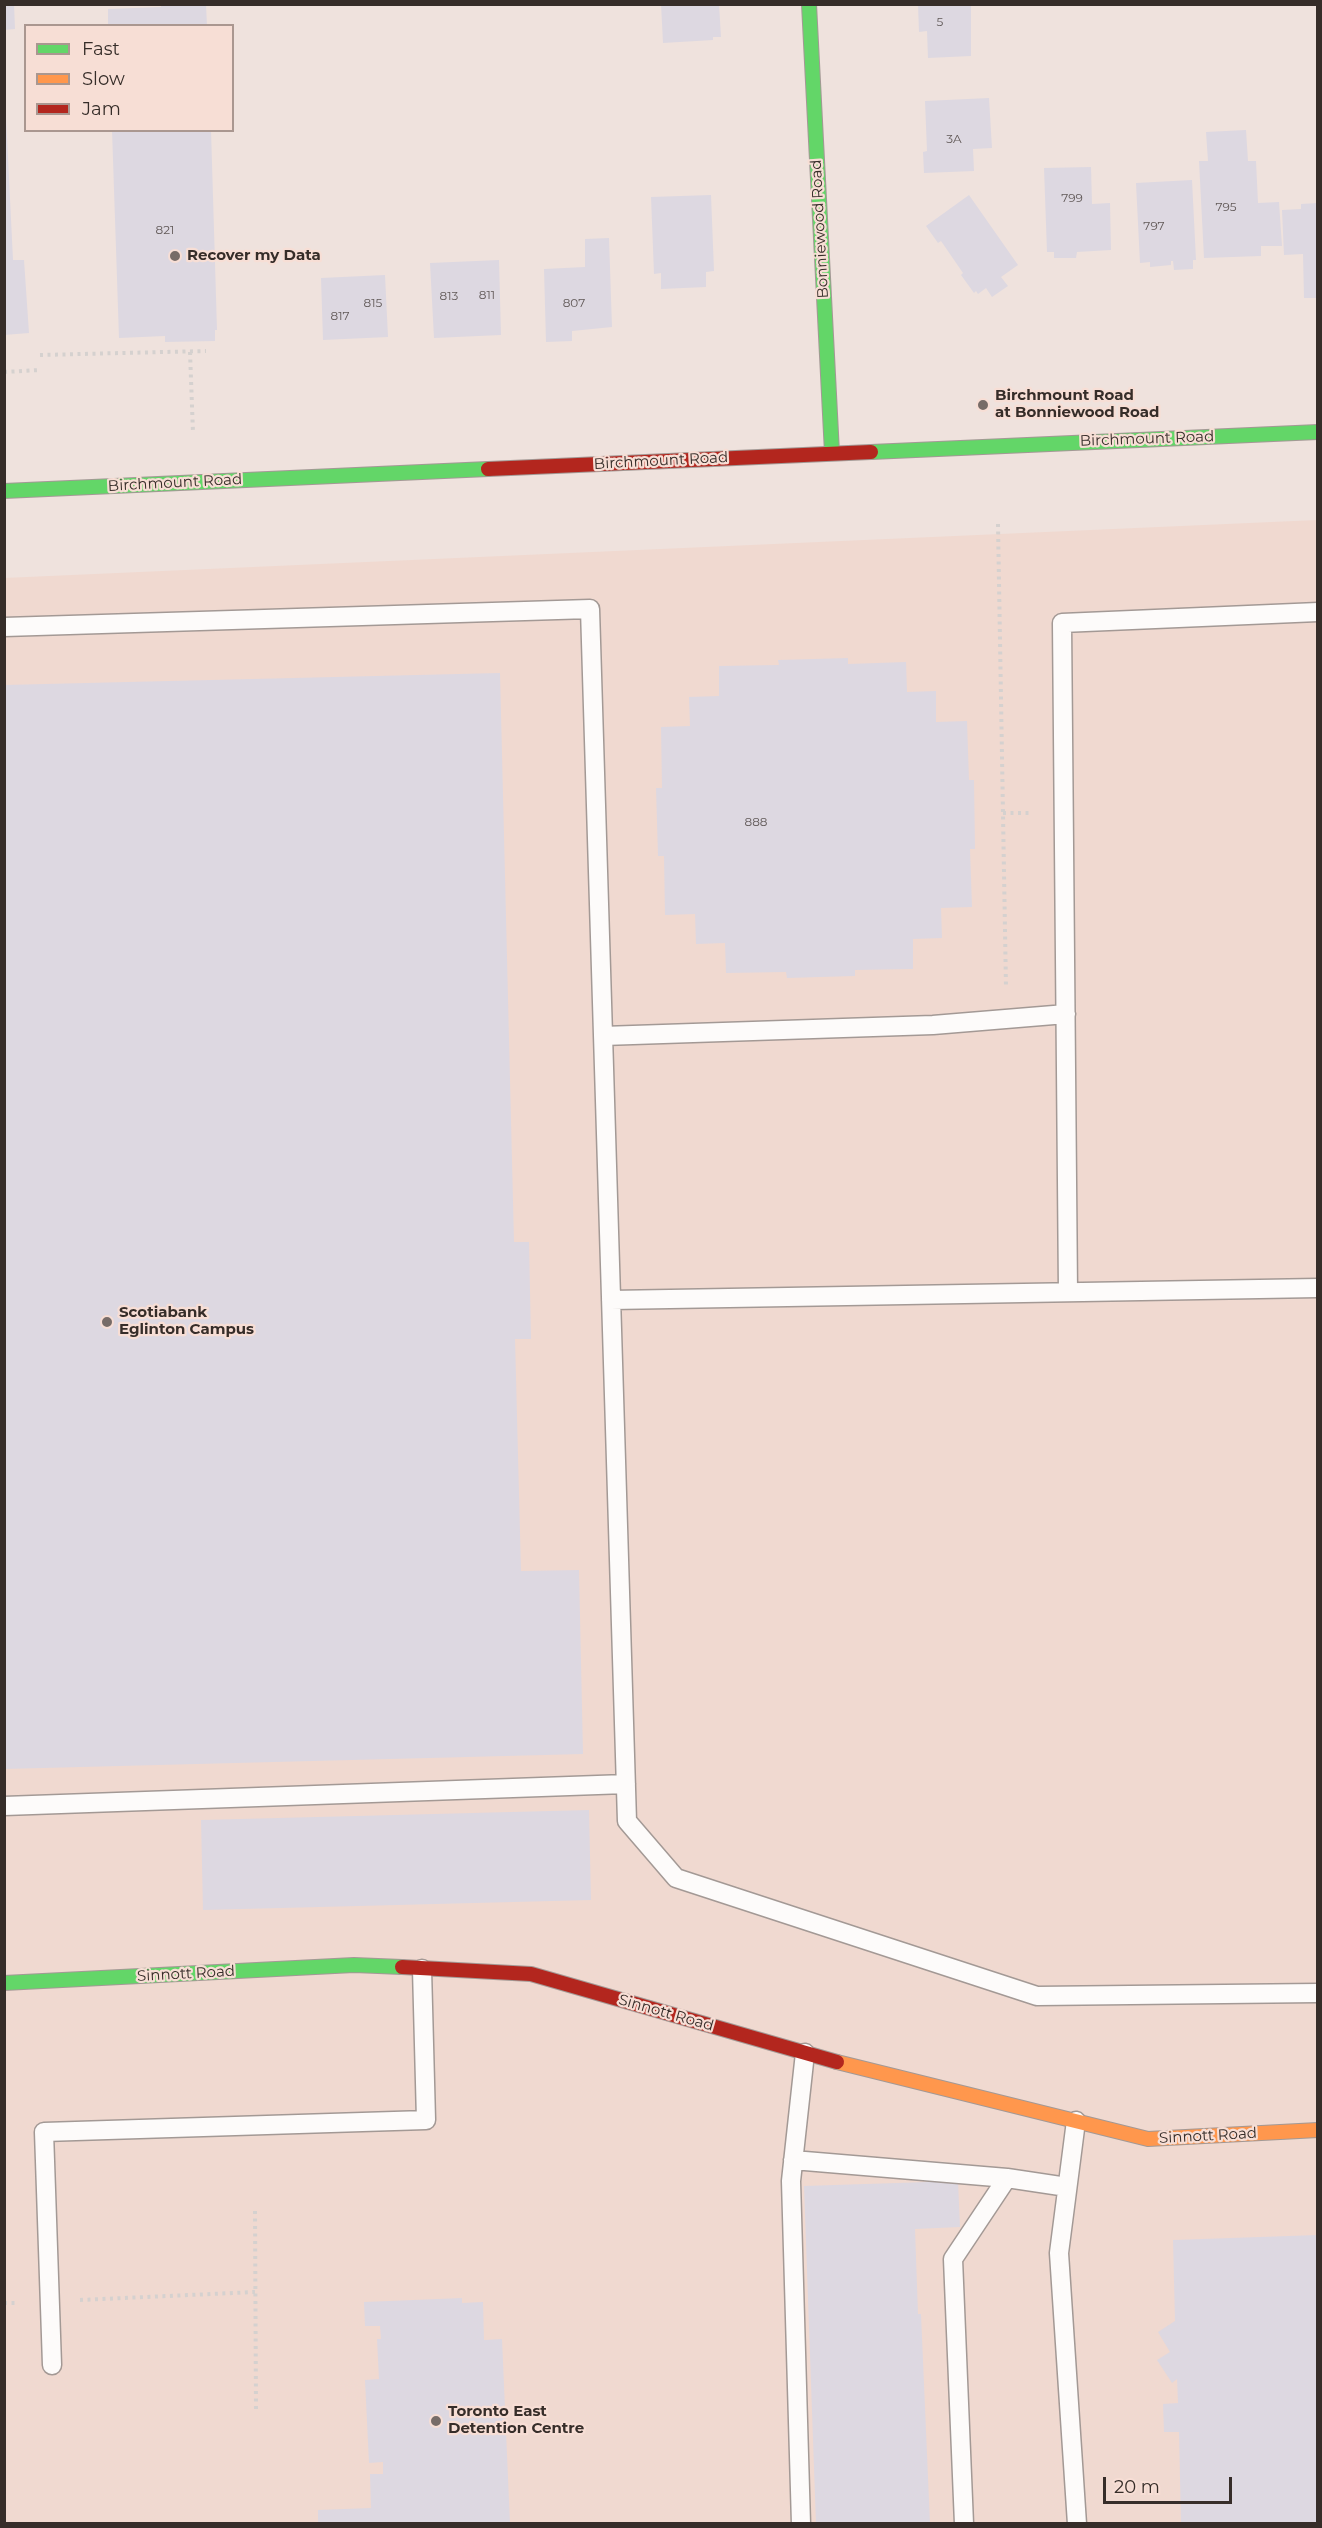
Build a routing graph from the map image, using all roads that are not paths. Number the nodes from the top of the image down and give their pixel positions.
1 (809, 4) edge
2 (1317, 432) edge
3 (832, 453) junction
4 (4, 491) edge
5 (1317, 612) edge
6 (4, 627) edge
7 (1066, 1014) junction
8 (603, 1036) junction
9 (1317, 1288) edge
10 (1068, 1292) junction
11 (611, 1300) junction
12 (626, 1784) junction
13 (4, 1806) edge
14 (422, 1969) junction
15 (4, 1983) edge
16 (1317, 1993) edge
17 (805, 2053) junction
18 (1076, 2121) junction
19 (1317, 2130) edge
20 (794, 2160) junction
21 (1007, 2178) junction
22 (1067, 2187) junction
23 (52, 2365) dead end
24 (801, 2523) edge
25 (964, 2523) edge
26 (1077, 2523) edge

1 - 3 street, Bonniewood Road
2 - 3 street, Birchmount Road
3 - 4 street, Birchmount Road
5 - 7 lane
6 - 8 lane
7 - 8 lane
7 - 10 lane
8 - 11 lane
9 - 10 lane
10 - 11 lane
11 - 12 lane
12 - 13 lane
12 - 16 lane
14 - 15 street, Sinnott Road
14 - 17 street, Sinnott Road
14 - 23 lane
17 - 18 street, Sinnott Road
17 - 20 lane
18 - 19 street, Sinnott Road
18 - 22 lane
20 - 21 lane
20 - 24 lane
21 - 22 lane
21 - 25 lane
22 - 26 lane

